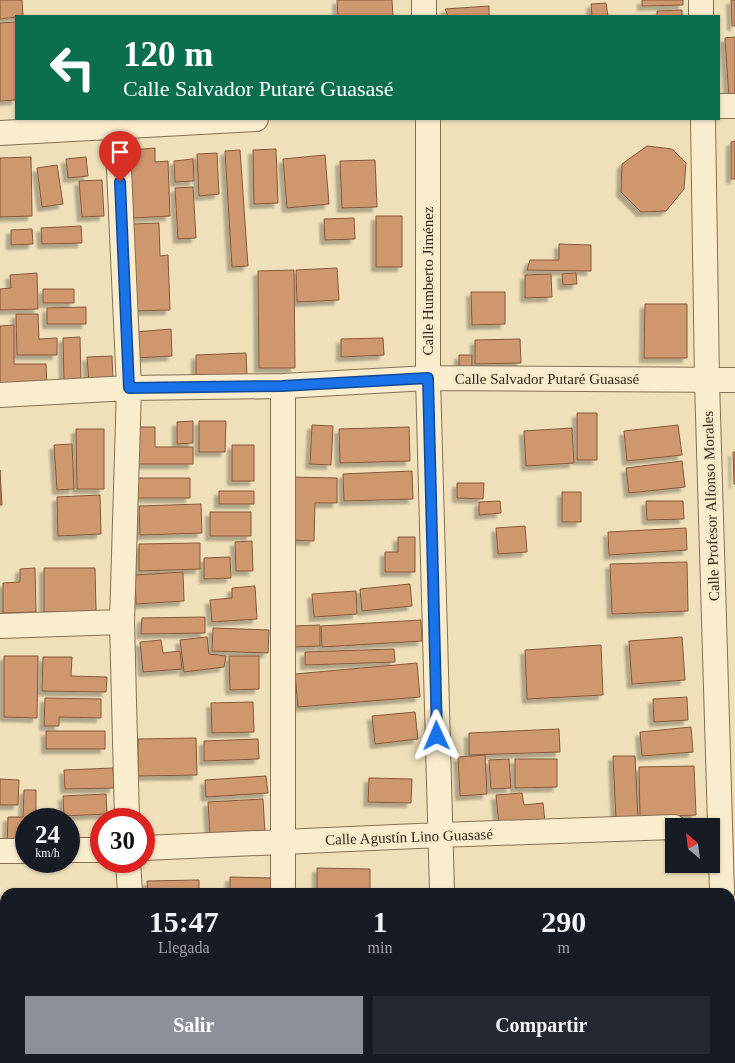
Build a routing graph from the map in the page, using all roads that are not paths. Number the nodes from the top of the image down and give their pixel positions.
1 (424, 0) edge
2 (701, 0) edge
3 (424, 15) edge
4 (701, 15) edge
5 (720, 106) edge
6 (735, 106) edge
7 (236, 120) edge
8 (428, 120) edge
9 (703, 120) edge
10 (117, 126) junction
11 (0, 133) edge
12 (428, 378) junction
13 (735, 380) edge
14 (707, 381) junction
15 (282, 386) junction
16 (129, 388) junction
17 (0, 394) edge
18 (122, 622) junction
19 (0, 626) edge
20 (127, 808) edge
21 (722, 826) edge
22 (665, 827) edge
23 (440, 835) junction
24 (282, 842) junction
25 (155, 848) edge
26 (0, 851) edge
27 (15, 851) edge
28 (129, 873) edge
29 (130, 888) edge
30 (283, 888) edge
31 (442, 888) edge
32 (722, 888) edge

1 - 3 street
2 - 4 street
5 - 6 street
7 - 10 street
8 - 12 street, Calle Humberto Jiménez
9 - 14 street, Calle Profesor Alfonso Morales
10 - 11 street
10 - 16 street
12 - 14 street, Calle Salvador Putaré Guasasé
12 - 15 street, Calle Salvador Putaré Guasasé
12 - 23 street, Calle Humberto Jiménez
13 - 14 street, Calle Salvador Putaré Guasasé
14 - 21 street, Calle Profesor Alfonso Morales
15 - 16 street, Calle Salvador Putaré Guasasé
15 - 24 street
16 - 17 street, Calle Salvador Putaré Guasasé
16 - 18 street
18 - 19 street
18 - 20 street
21 - 32 street, Calle Profesor Alfonso Morales
22 - 23 street, Calle Agustín Lino Guasasé
23 - 24 street, Calle Agustín Lino Guasasé
23 - 31 street, Calle Humberto Jiménez
24 - 25 street, Calle Agustín Lino Guasasé
24 - 30 street
26 - 27 street
28 - 29 street

